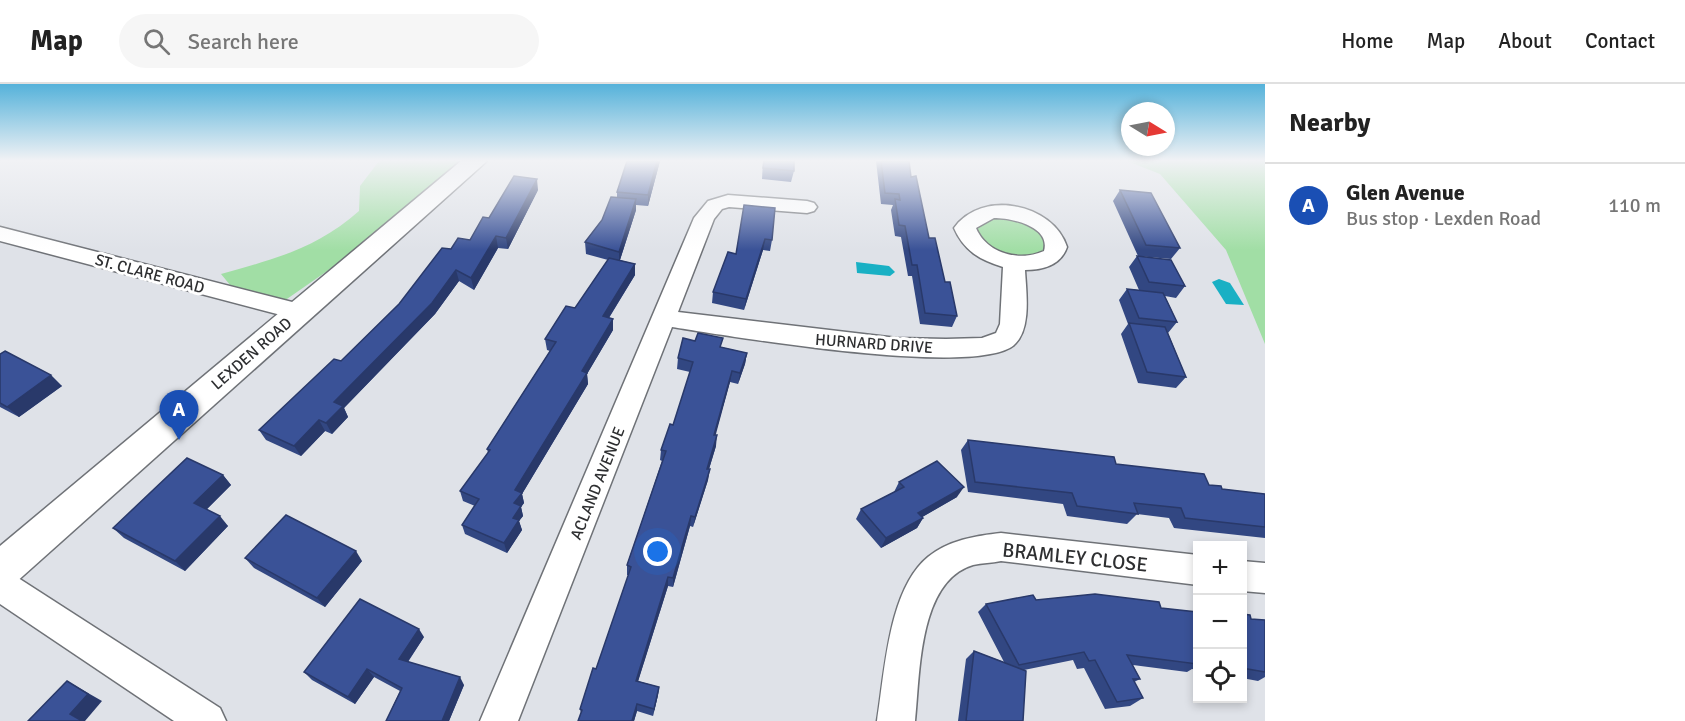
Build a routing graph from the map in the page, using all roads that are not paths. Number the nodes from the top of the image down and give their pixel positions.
1 (441, 191) edge
2 (807, 207) dead end
3 (0, 234) edge
4 (1014, 263) dead end
5 (300, 312) junction
6 (664, 318) junction
7 (1193, 570) edge
8 (0, 571) edge
9 (1247, 576) edge
10 (1265, 578) edge
11 (0, 585) edge
12 (207, 721) edge
13 (499, 721) edge
14 (896, 721) edge

1 - 5 main road, LEXDEN ROAD
2 - 6 street, ACLAND AVENUE
3 - 5 street, ST. CLARE ROAD
4 - 6 street, HURNARD DRIVE
5 - 8 main road, LEXDEN ROAD
6 - 13 street, ACLAND AVENUE
7 - 14 street, BRAMLEY CLOSE
9 - 10 street
11 - 12 street

